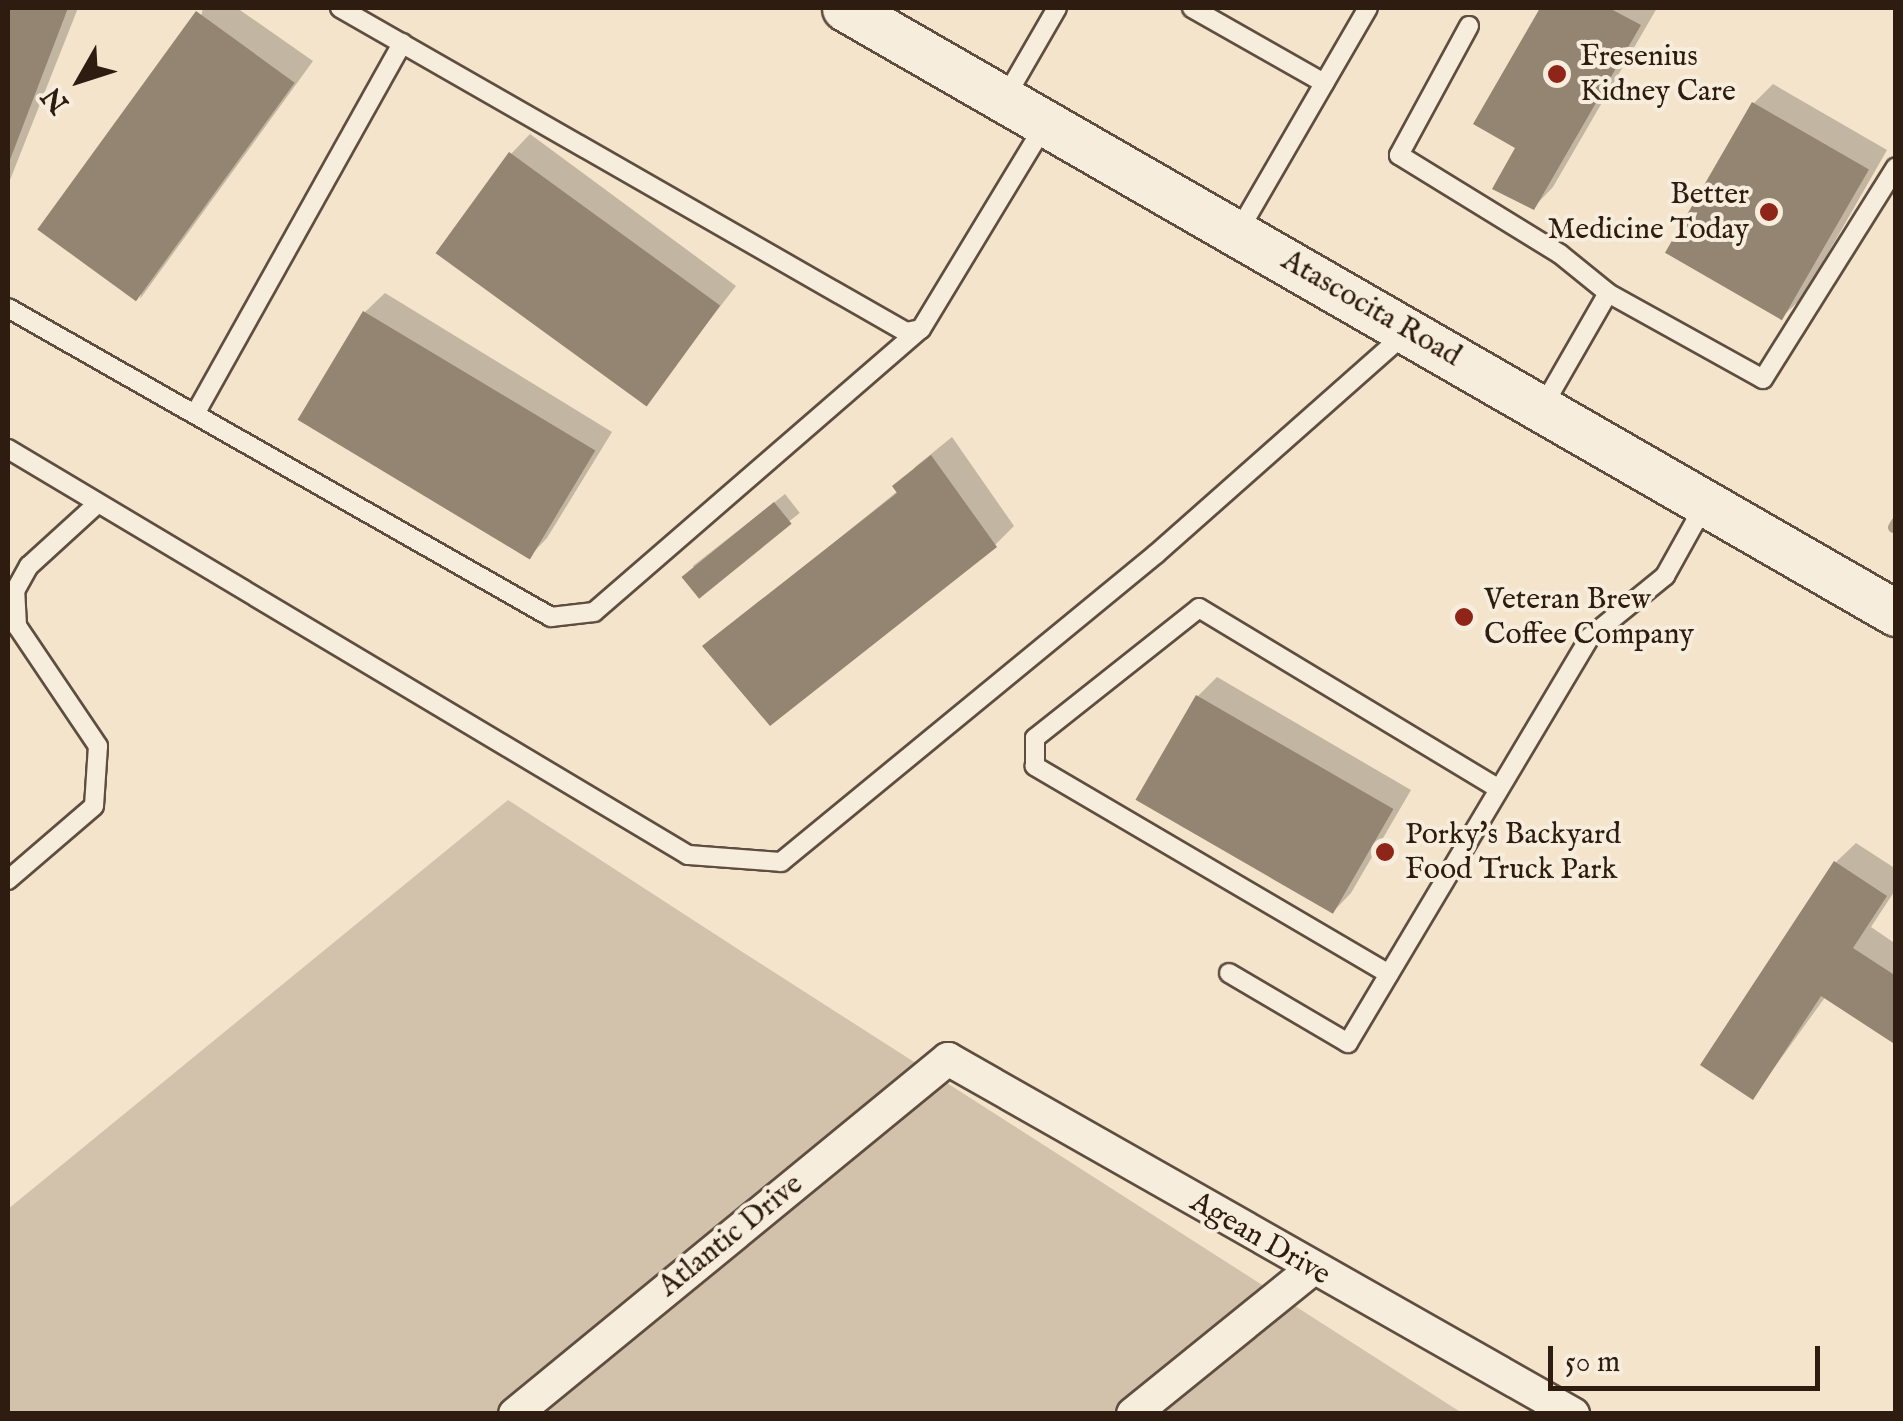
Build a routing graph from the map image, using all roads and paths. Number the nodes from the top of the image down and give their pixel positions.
1 (340, 8) edge
2 (846, 8) edge
3 (1058, 8) edge
4 (1192, 8) edge
5 (1368, 8) edge
6 (1469, 26) dead end
7 (402, 43) junction
8 (1324, 82) junction
9 (1004, 99) junction
10 (1046, 123) junction
11 (1896, 166) edge
12 (1238, 232) junction
13 (1608, 293) junction
14 (8, 308) edge
15 (921, 329) junction
16 (1408, 331) junction
17 (1543, 406) junction
18 (195, 414) junction
19 (8, 449) edge
20 (1706, 502) junction
21 (98, 503) junction
22 (1896, 613) edge
23 (1499, 790) junction
24 (8, 880) edge
25 (1229, 973) dead end
26 (1389, 974) junction
27 (948, 1060) joint
28 (1312, 1269) junction
29 (514, 1414) edge
30 (1133, 1414) edge
31 (1574, 1414) edge

1 - 7 lane
2 - 9 main road, Atascocita Road
3 - 9 lane
4 - 8 lane
5 - 8 lane
6 - 13 lane
7 - 15 lane
7 - 18 lane
8 - 12 lane
9 - 10 main road, Atascocita Road
10 - 12 main road, Atascocita Road
10 - 15 lane
11 - 13 lane
12 - 16 main road, Atascocita Road
13 - 17 lane
14 - 18 lane
15 - 18 lane
16 - 17 main road, Atascocita Road
16 - 21 lane
17 - 20 main road, Atascocita Road
19 - 21 lane
20 - 22 main road, Atascocita Road
20 - 23 lane
21 - 24 lane
23 - 26 lane
23 - 26 lane
25 - 26 lane
27 - 28 street, Agean Drive
27 - 29 street, Atlantic Drive
28 - 30 street
28 - 31 street, Agean Drive

